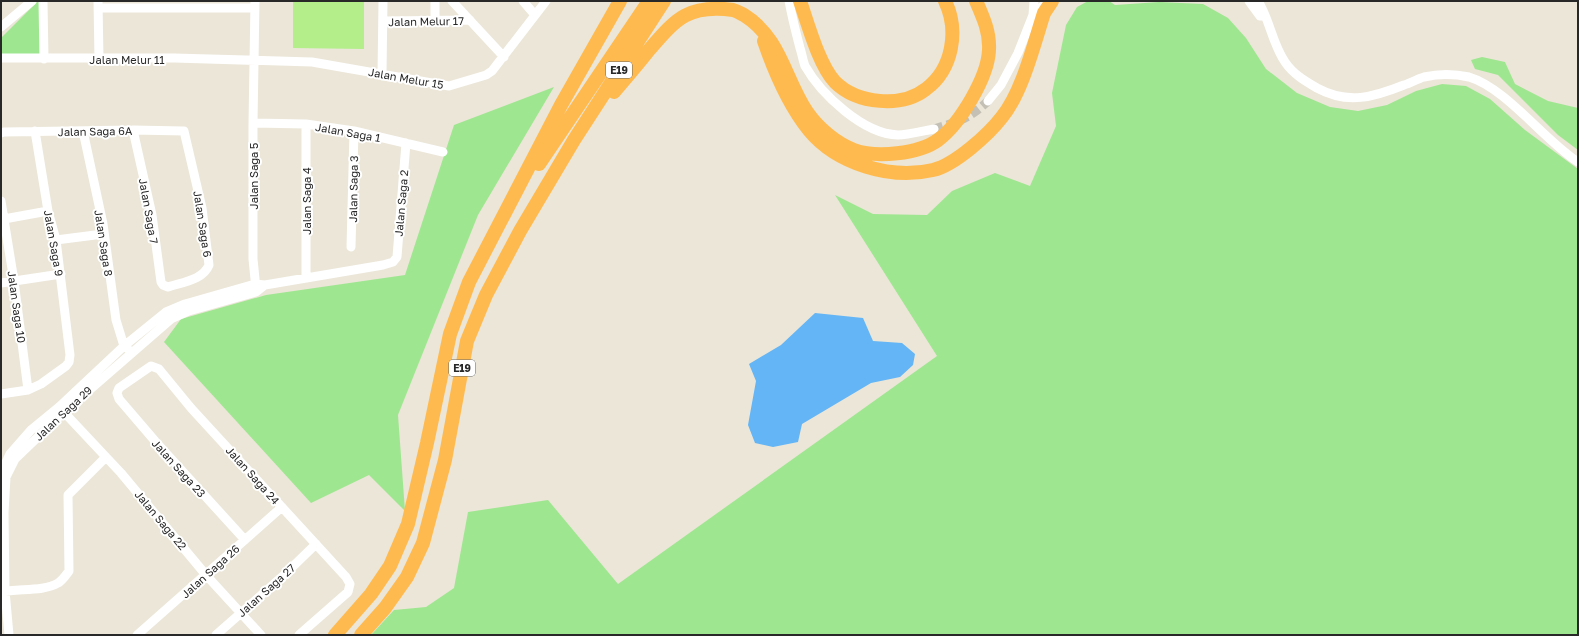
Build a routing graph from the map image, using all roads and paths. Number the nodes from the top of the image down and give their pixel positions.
1 (32, 1) edge
2 (43, 1) edge
3 (383, 1) edge
4 (435, 1) edge
5 (452, 1) edge
6 (523, 1) edge
7 (546, 1) edge
8 (620, 1) edge
9 (649, 1) edge
10 (664, 1) edge
11 (789, 1) edge
12 (800, 1) edge
13 (945, 1) edge
14 (976, 1) edge
15 (1034, 1) edge
16 (1048, 1) edge
17 (1052, 1) edge
18 (1249, 1) edge
19 (1258, 1) edge
20 (150, 4) edge
21 (200, 4) edge
22 (98, 5) edge
23 (255, 5) edge
24 (535, 15) junction
25 (1033, 15) junction
26 (470, 20) junction
27 (383, 21) junction
28 (435, 21) junction
29 (1, 27) edge
30 (760, 28) junction
31 (1272, 33) junction
32 (1, 58) edge
33 (504, 58) junction
34 (44, 59) junction
35 (99, 59) junction
36 (254, 60) junction
37 (382, 74) junction
38 (988, 101) tunnel mouth
39 (253, 123) junction
40 (306, 124) junction
41 (934, 128) tunnel mouth
42 (134, 130) junction
43 (83, 131) junction
44 (354, 131) junction
45 (35, 132) junction
46 (1, 133) edge
47 (186, 135) joint
48 (574, 140) junction
49 (406, 143) junction
50 (442, 152) dead end
51 (1578, 162) edge
52 (1, 201) edge
53 (48, 211) junction
54 (502, 218) junction
55 (4, 219) junction
56 (103, 234) junction
57 (56, 240) junction
58 (351, 247) dead end
59 (393, 262) joint
60 (61, 274) junction
61 (306, 278) junction
62 (14, 281) junction
63 (1, 283) edge
64 (168, 288) joint
65 (256, 288) junction
66 (128, 349) junction
67 (155, 366) joint
68 (28, 390) junction
69 (1, 394) edge
70 (61, 409) junction
71 (106, 458) junction
72 (1, 473) edge
73 (282, 507) junction
74 (245, 540) junction
75 (316, 544) junction
76 (206, 574) junction
77 (3, 591) edge
78 (241, 613) junction
79 (8, 635) edge
80 (137, 635) edge
81 (216, 635) edge
82 (261, 635) edge
83 (299, 635) edge
84 (335, 635) edge
85 (361, 635) edge

1 - 29 street
2 - 34 street
3 - 27 street
4 - 28 street
5 - 26 street
6 - 24 street
7 - 24 street, Jalan Melur 15
8 - 54 highway
9 - 54 highway, E19
10 - 48 highway, E19
11 - 41 street
12 - 13 highway
14 - 30 highway
15 - 25 street
16 - 25 street
17 - 30 highway
18 - 31 street
19 - 31 street
20 - 21 street
20 - 22 street
21 - 23 street
22 - 35 street
23 - 36 street, Jalan Saga 5
24 - 33 street, Jalan Melur 15
25 - 38 street
26 - 28 street, Jalan Melur 17
26 - 33 street
27 - 28 street, Jalan Melur 17
27 - 37 street
30 - 48 highway
31 - 51 street
32 - 34 street, Jalan Melur 11
33 - 37 street, Jalan Melur 15
34 - 35 street, Jalan Melur 11
35 - 36 street, Jalan Melur 11
36 - 37 street, Jalan Melur 15
36 - 39 street, Jalan Saga 5
39 - 40 street, Jalan Saga 1
39 - 65 street, Jalan Saga 5
40 - 44 street, Jalan Saga 1
40 - 61 street, Jalan Saga 4
42 - 43 street, Jalan Saga 6A
42 - 47 street, Jalan Saga 6A
42 - 64 street, Jalan Saga 7
43 - 45 street, Jalan Saga 6A
43 - 56 street, Jalan Saga 8
44 - 49 street, Jalan Saga 1
44 - 58 street, Jalan Saga 3
45 - 46 street, Jalan Saga 6A
45 - 53 street, Jalan Saga 9
47 - 64 street, Jalan Saga 6
48 - 85 highway, E19
49 - 50 street, Jalan Saga 1
49 - 59 street, Jalan Saga 2
52 - 55 street, Jalan Saga 10
53 - 55 street
53 - 57 street, Jalan Saga 9
54 - 84 highway, E19
55 - 62 street, Jalan Saga 10
56 - 57 street
56 - 66 street, Jalan Saga 8
57 - 60 street, Jalan Saga 9
59 - 61 street, Jalan Saga 29
60 - 62 street
60 - 68 street, Jalan Saga 9
61 - 65 street, Jalan Saga 29
62 - 63 street
62 - 68 street, Jalan Saga 10
65 - 66 street, Jalan Saga 29
66 - 70 street, Jalan Saga 29
67 - 73 street, Jalan Saga 24
67 - 74 street, Jalan Saga 23
68 - 69 street
70 - 71 street, Jalan Saga 22
70 - 72 street, Jalan Saga 29
70 - 77 street, Jalan Saga 29
71 - 76 street, Jalan Saga 22
71 - 77 street
73 - 74 street, Jalan Saga 26
73 - 75 street, Jalan Saga 24
74 - 76 street, Jalan Saga 26
75 - 78 street, Jalan Saga 27
75 - 83 street, Jalan Saga 24
76 - 78 street, Jalan Saga 22
76 - 80 street, Jalan Saga 26
77 - 79 street, Jalan Saga 29
78 - 81 street, Jalan Saga 27
78 - 82 street, Jalan Saga 22

